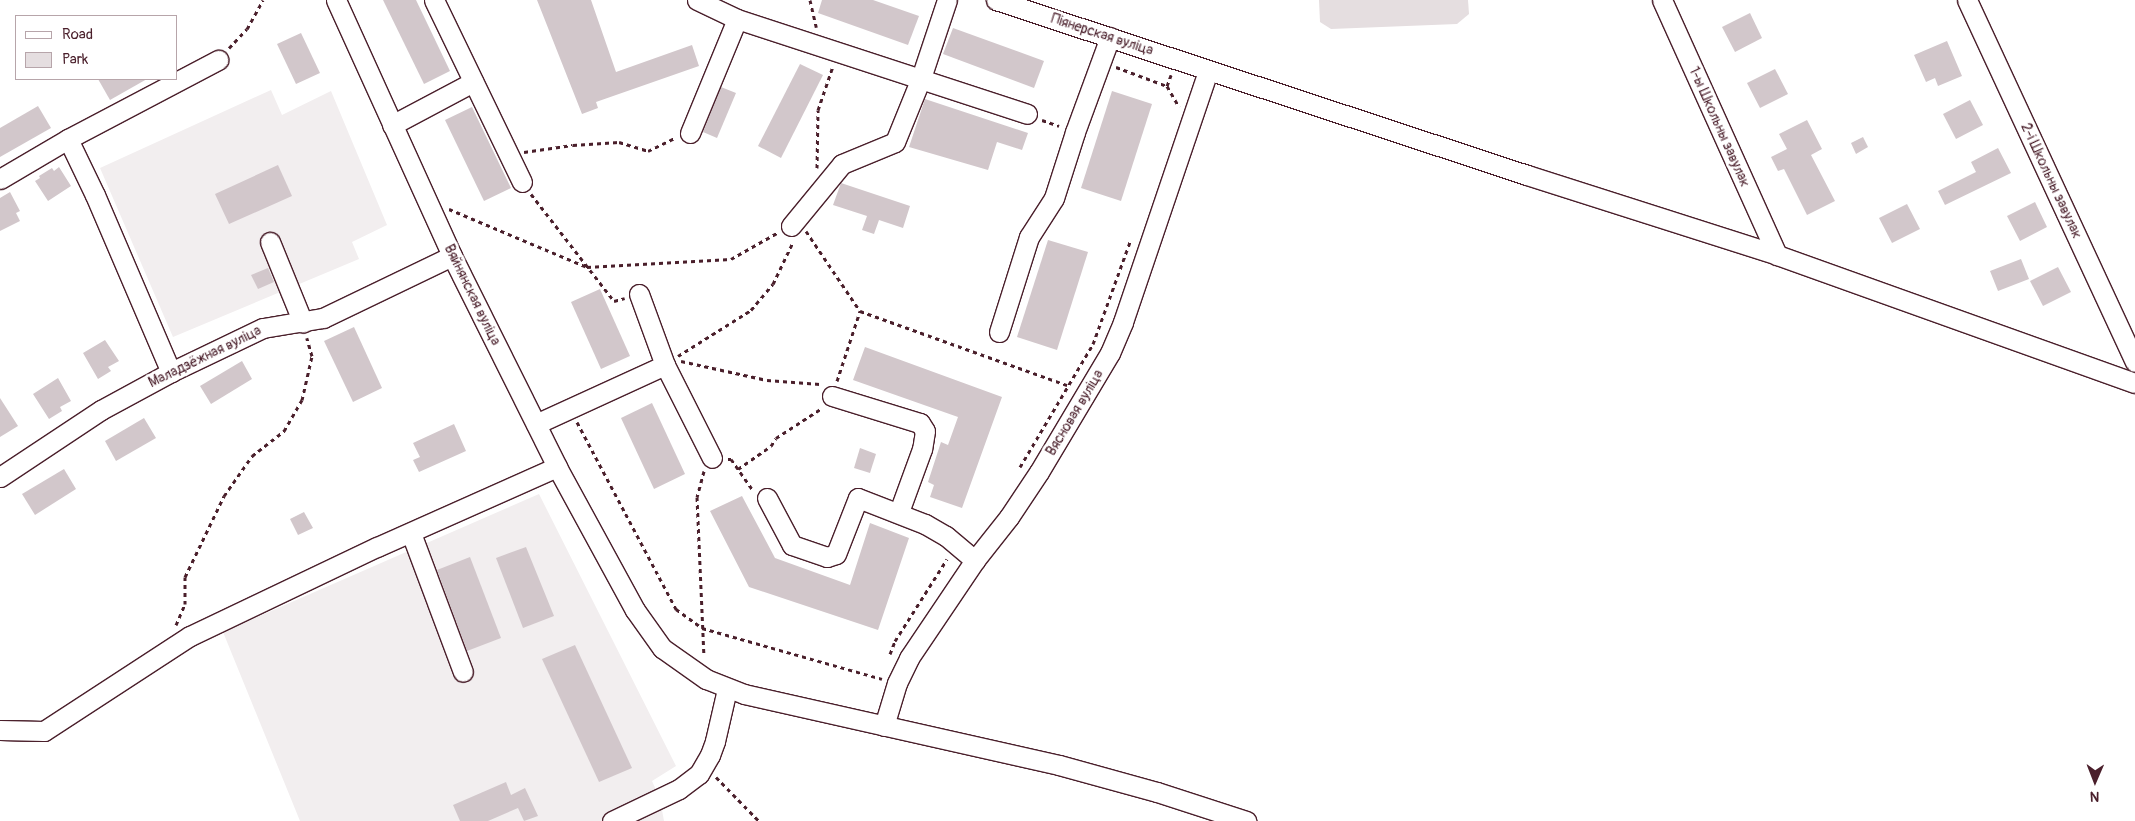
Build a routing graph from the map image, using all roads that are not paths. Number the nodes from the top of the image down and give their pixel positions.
1 (336, 0) edge
2 (434, 0) edge
3 (697, 0) edge
4 (947, 0) edge
5 (996, 0) edge
6 (1662, 0) edge
7 (1967, 0) edge
8 (737, 19) junction
9 (1110, 37) junction
10 (218, 60) road end
11 (1208, 71) junction
12 (921, 78) junction
13 (474, 82) junction
14 (1027, 114) road end
15 (392, 125) junction
16 (690, 133) road end
17 (68, 139) junction
18 (0, 179) edge
19 (522, 182) road end
20 (794, 222) road end
21 (270, 242) dead end
22 (1777, 255) junction
23 (452, 256) junction
24 (639, 294) road end
25 (303, 323) junction
26 (1000, 332) dead end
27 (2135, 362) edge
28 (665, 365) junction
29 (170, 372) junction
30 (2135, 383) edge
31 (833, 391) road end
32 (536, 424) junction
33 (711, 455) road end
34 (557, 467) junction
35 (0, 478) edge
36 (763, 495) road end
37 (898, 512) junction
38 (411, 533) junction
39 (975, 560) junction
40 (463, 672) dead end
41 (727, 689) junction
42 (884, 726) junction
43 (0, 730) edge
44 (612, 821) edge
45 (1246, 821) edge

1 - 15 street, Вяйнянская вуліца
2 - 13 street
3 - 8 street
4 - 12 street
5 - 9 street, Піянерская вуліца
6 - 22 street, 1-ы Школьны завулак
7 - 27 street, 2-і Школьны завулак
8 - 12 street
8 - 16 street
9 - 11 street, Піянерская вуліца
9 - 26 street
10 - 17 street
11 - 22 street, Піянерская вуліца
11 - 39 street, Вясновая вуліца
12 - 14 street
12 - 20 street
13 - 15 street
13 - 19 street
15 - 23 street, Вяйнянская вуліца
17 - 18 street
17 - 29 street
21 - 25 street
22 - 30 street, Піянерская вуліца
23 - 25 street, Маладзёжная вуліца
23 - 32 street, Вяйнянская вуліца
24 - 28 street
25 - 29 street, Маладзёжная вуліца
28 - 32 street
28 - 33 street
29 - 35 street, Маладзёжная вуліца
31 - 37 street
32 - 34 street, Вяйнянская вуліца
34 - 38 street
34 - 41 street, Вяйнянская вуліца
36 - 37 street
37 - 39 street
38 - 40 street
38 - 43 street
39 - 42 street, Вясновая вуліца
41 - 42 street, Вяйнянская вуліца
41 - 44 street
42 - 45 street, Вяйнянская вуліца

